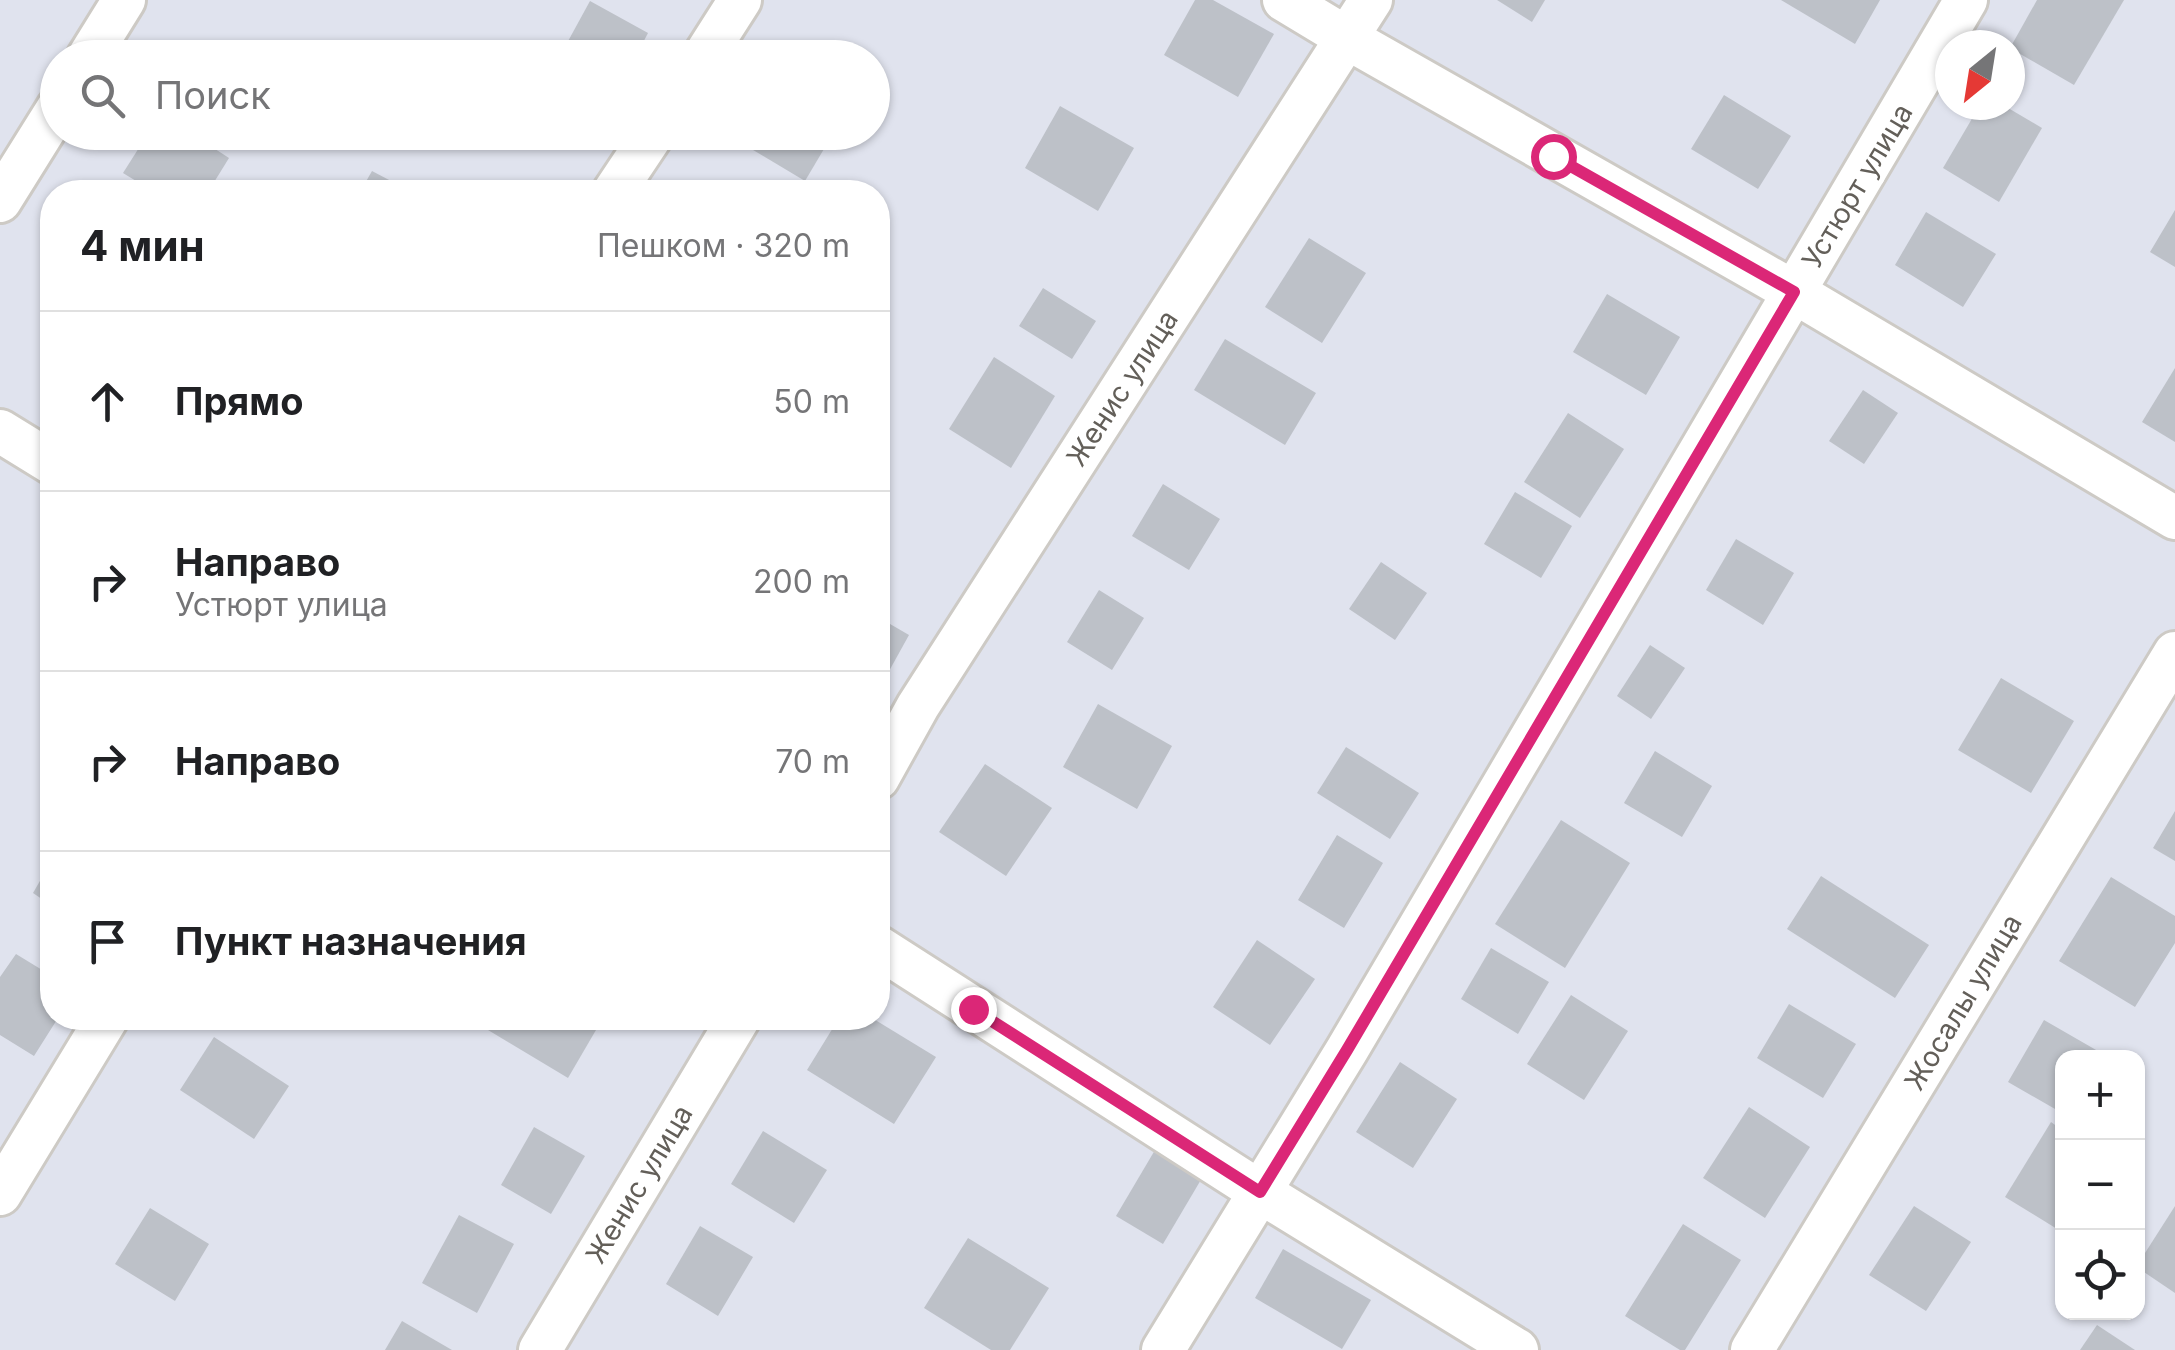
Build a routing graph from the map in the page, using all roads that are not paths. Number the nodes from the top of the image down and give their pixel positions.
1 (124, 0) edge
2 (740, 0) edge
3 (1284, 0) edge
4 (1371, 0) edge
5 (1966, 0) edge
6 (1347, 38) junction
7 (99, 40) edge
8 (714, 40) edge
9 (40, 137) edge
10 (642, 150) edge
11 (622, 180) edge
12 (0, 201) edge
13 (1794, 292) junction
14 (0, 431) edge
15 (40, 455) edge
16 (2175, 518) edge
17 (2175, 654) edge
18 (890, 756) edge
19 (890, 956) edge
20 (100, 1030) edge
21 (731, 1030) edge
22 (1260, 1192) junction
23 (0, 1194) edge
24 (540, 1350) edge
25 (1163, 1350) edge
26 (1517, 1350) edge
27 (1752, 1350) edge

1 - 7 street
2 - 8 street
3 - 6 street
4 - 6 street, Женис улица
5 - 13 street, Устюрт улица
6 - 13 street
6 - 18 street, Женис улица
9 - 12 street
10 - 11 street
13 - 16 street
13 - 22 street, Устюрт улица
14 - 15 street
17 - 27 street, Жосалы улица
19 - 22 street
20 - 23 street
21 - 24 street, Женис улица
22 - 25 street, Устюрт улица
22 - 26 street

